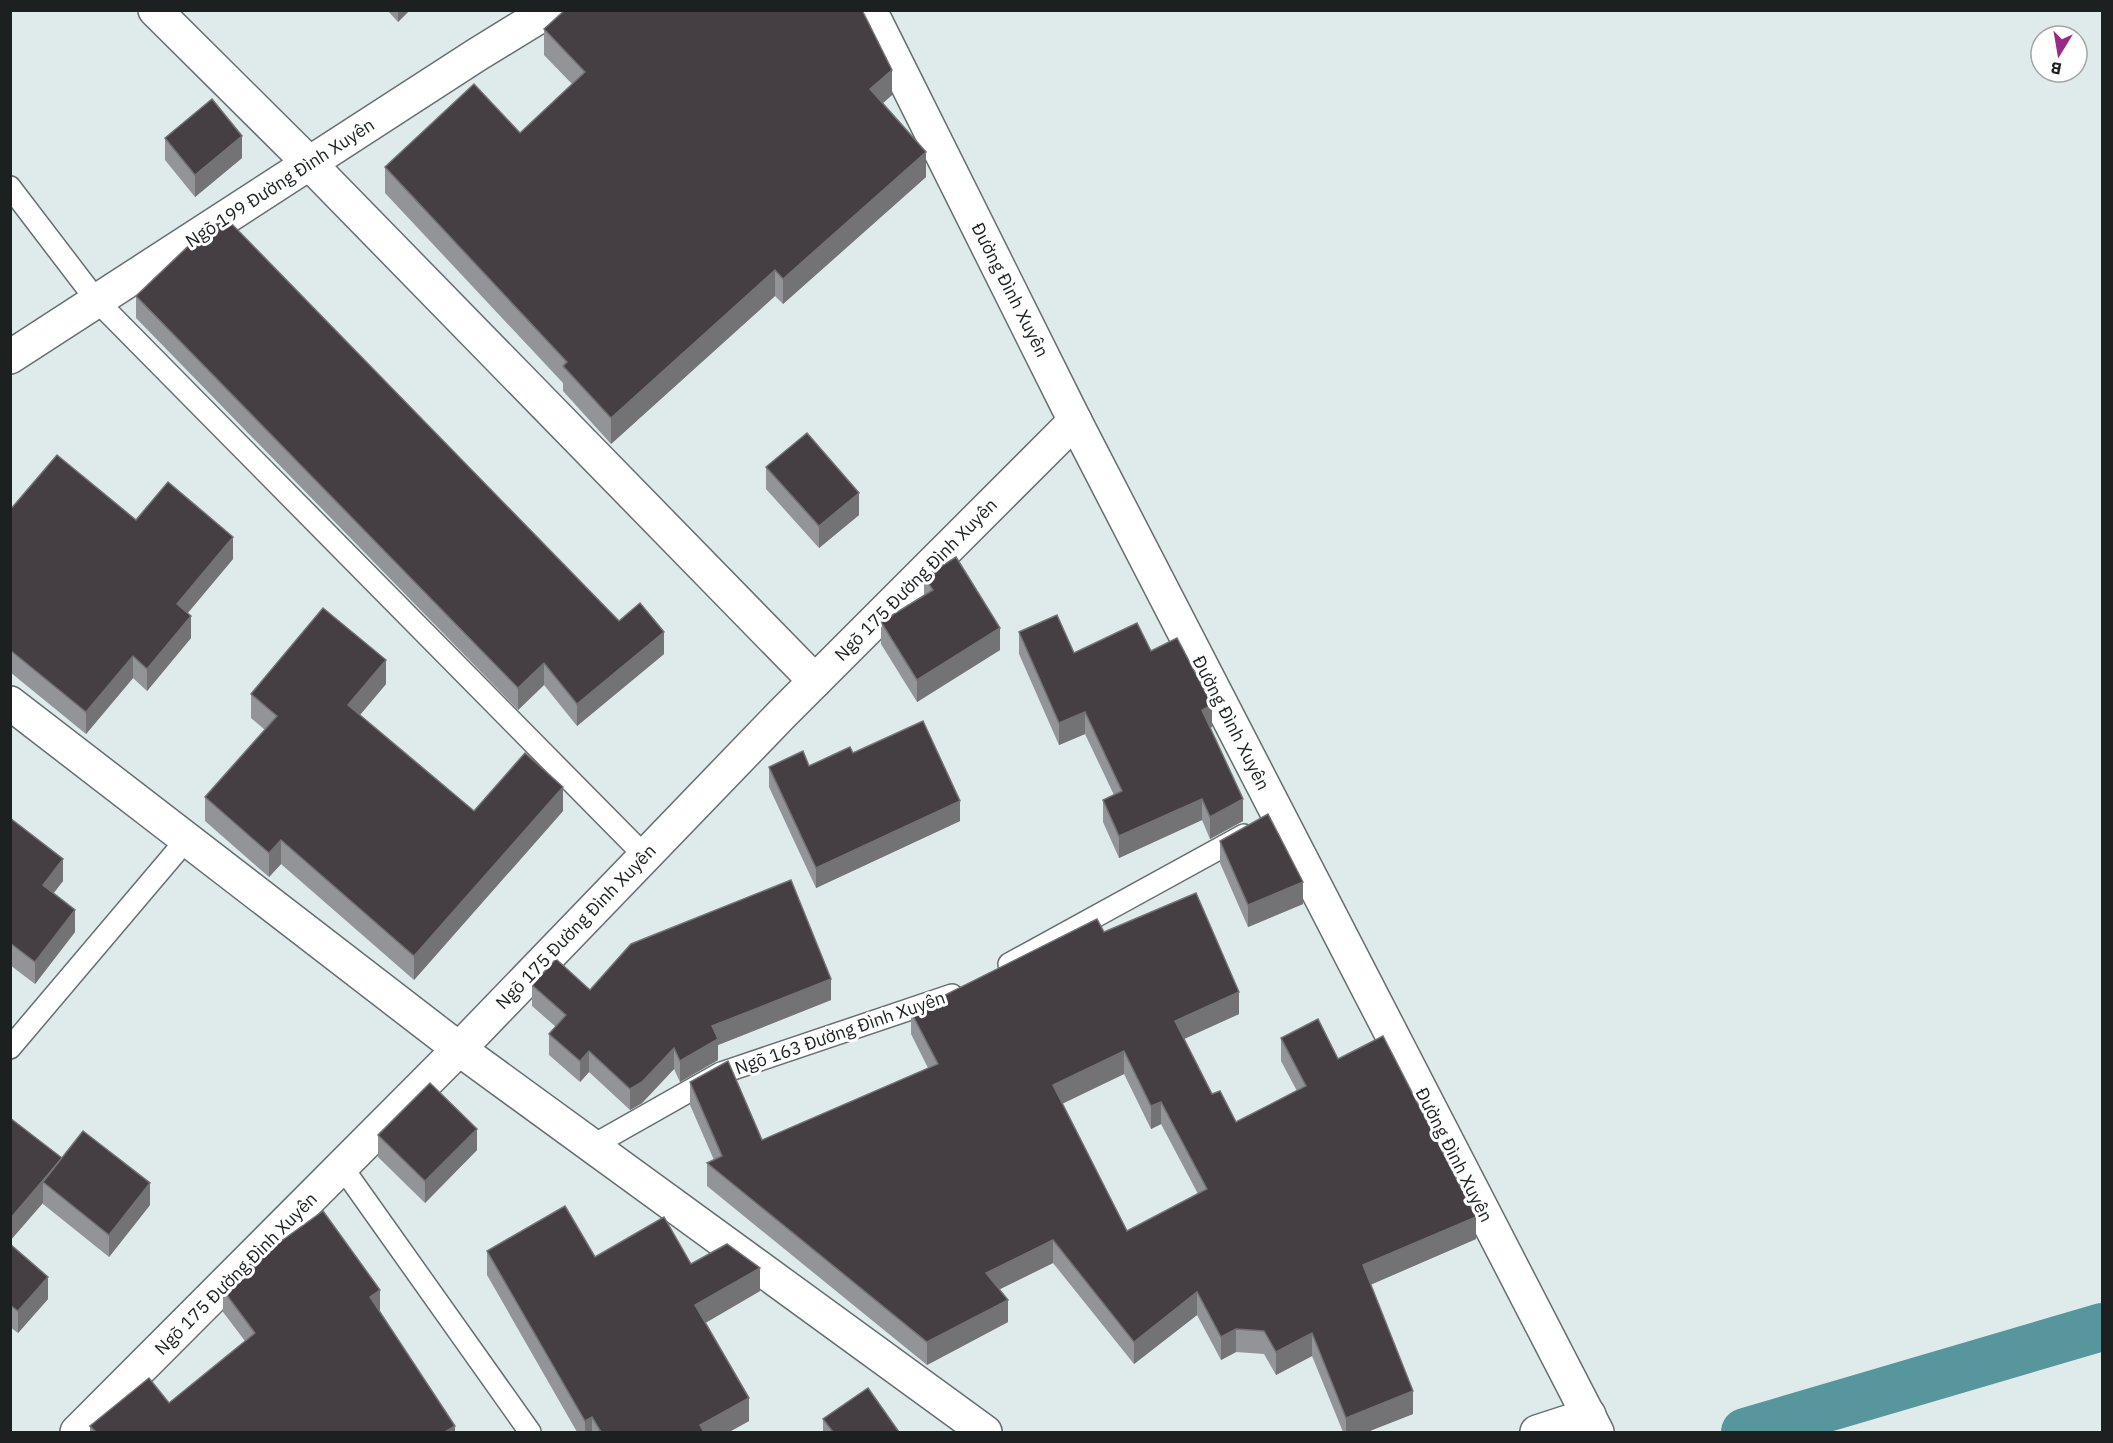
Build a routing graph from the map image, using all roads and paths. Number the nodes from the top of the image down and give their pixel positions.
1 (155, 10) edge
2 (550, 10) edge
3 (870, 10) edge
4 (309, 163) junction
5 (10, 187) edge
6 (97, 301) junction
7 (10, 357) edge
8 (1075, 420) junction
9 (815, 681) junction
10 (10, 704) edge
11 (1279, 816) junction
12 (187, 839) junction
13 (645, 856) junction
14 (992, 973) edge
15 (972, 984) edge
16 (10, 1048) edge
17 (459, 1049) junction
18 (592, 1146) junction
19 (342, 1167) junction
20 (1593, 1424) edge
21 (77, 1432) edge
22 (530, 1432) edge
23 (985, 1432) edge
24 (1537, 1432) edge

1 - 4 street
2 - 4 street, Ngõ 199 Đường Đình Xuyên
3 - 8 street, Đường Đình Xuyên
4 - 6 street, Ngõ 199 Đường Đình Xuyên
4 - 9 street
5 - 6 lane
6 - 7 street, Ngõ 199 Đường Đình Xuyên
6 - 13 lane
8 - 9 street, Ngõ 175 Đường Đình Xuyên
8 - 11 street, Đường Đình Xuyên
9 - 13 street, Ngõ 175 Đường Đình Xuyên
10 - 12 street
11 - 14 lane
11 - 20 street, Đường Đình Xuyên
12 - 16 lane
12 - 17 street
13 - 17 street, Ngõ 175 Đường Đình Xuyên
15 - 18 lane, Ngõ 163 Đường Đình Xuyên
17 - 18 street
17 - 19 street, Ngõ 175 Đường Đình Xuyên
18 - 23 street
19 - 21 street, Ngõ 175 Đường Đình Xuyên
19 - 22 lane
20 - 24 street

